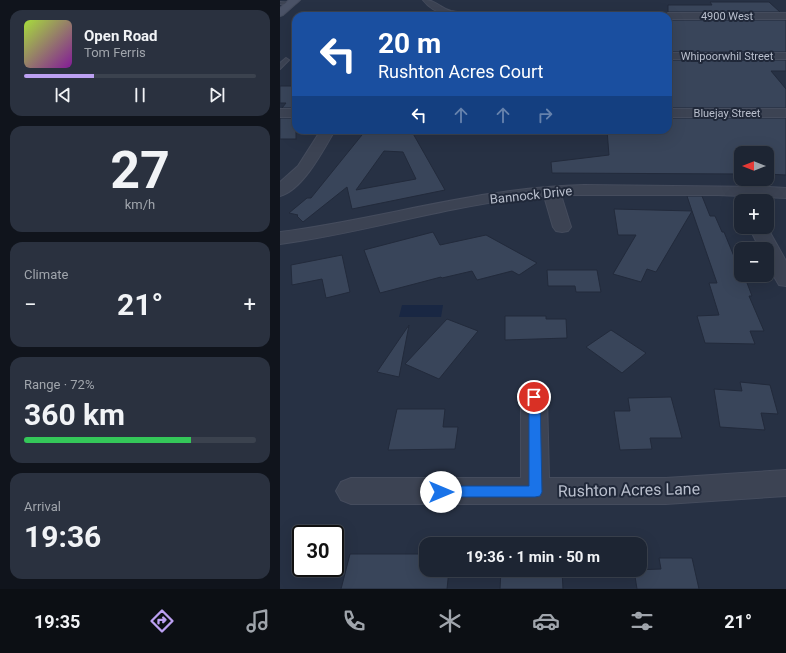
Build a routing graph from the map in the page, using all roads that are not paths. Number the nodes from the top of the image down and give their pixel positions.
1 (428, 0) edge
2 (287, 4) edge
3 (447, 12) edge
4 (280, 13) edge
5 (672, 16) edge
6 (786, 16) edge
7 (672, 56) edge
8 (786, 56) edge
9 (286, 60) dead end
10 (280, 67) edge
11 (280, 113) edge
12 (292, 113) edge
13 (672, 113) edge
14 (786, 113) edge
15 (326, 134) edge
16 (280, 191) edge
17 (551, 191) junction
18 (786, 194) edge
19 (774, 195) edge
20 (734, 196) edge
21 (562, 227) dead end
22 (762, 234) edge
23 (280, 238) edge
24 (786, 280) edge
25 (534, 397) dead end
26 (786, 483) edge
27 (351, 492) dead end
28 (535, 492) junction

1 - 3 street
2 - 4 main road
5 - 6 street, 4900 West
7 - 8 street, Whipoorwhil Street
9 - 10 lane
11 - 12 street
13 - 14 street, Bluejay Street
15 - 16 street
17 - 20 street, Bannock Drive
17 - 21 street
17 - 23 street, Bannock Drive
18 - 19 street, Bannock Drive
22 - 24 street
25 - 28 street
26 - 28 street, Rushton Acres Lane
27 - 28 street, Rushton Acres Lane

